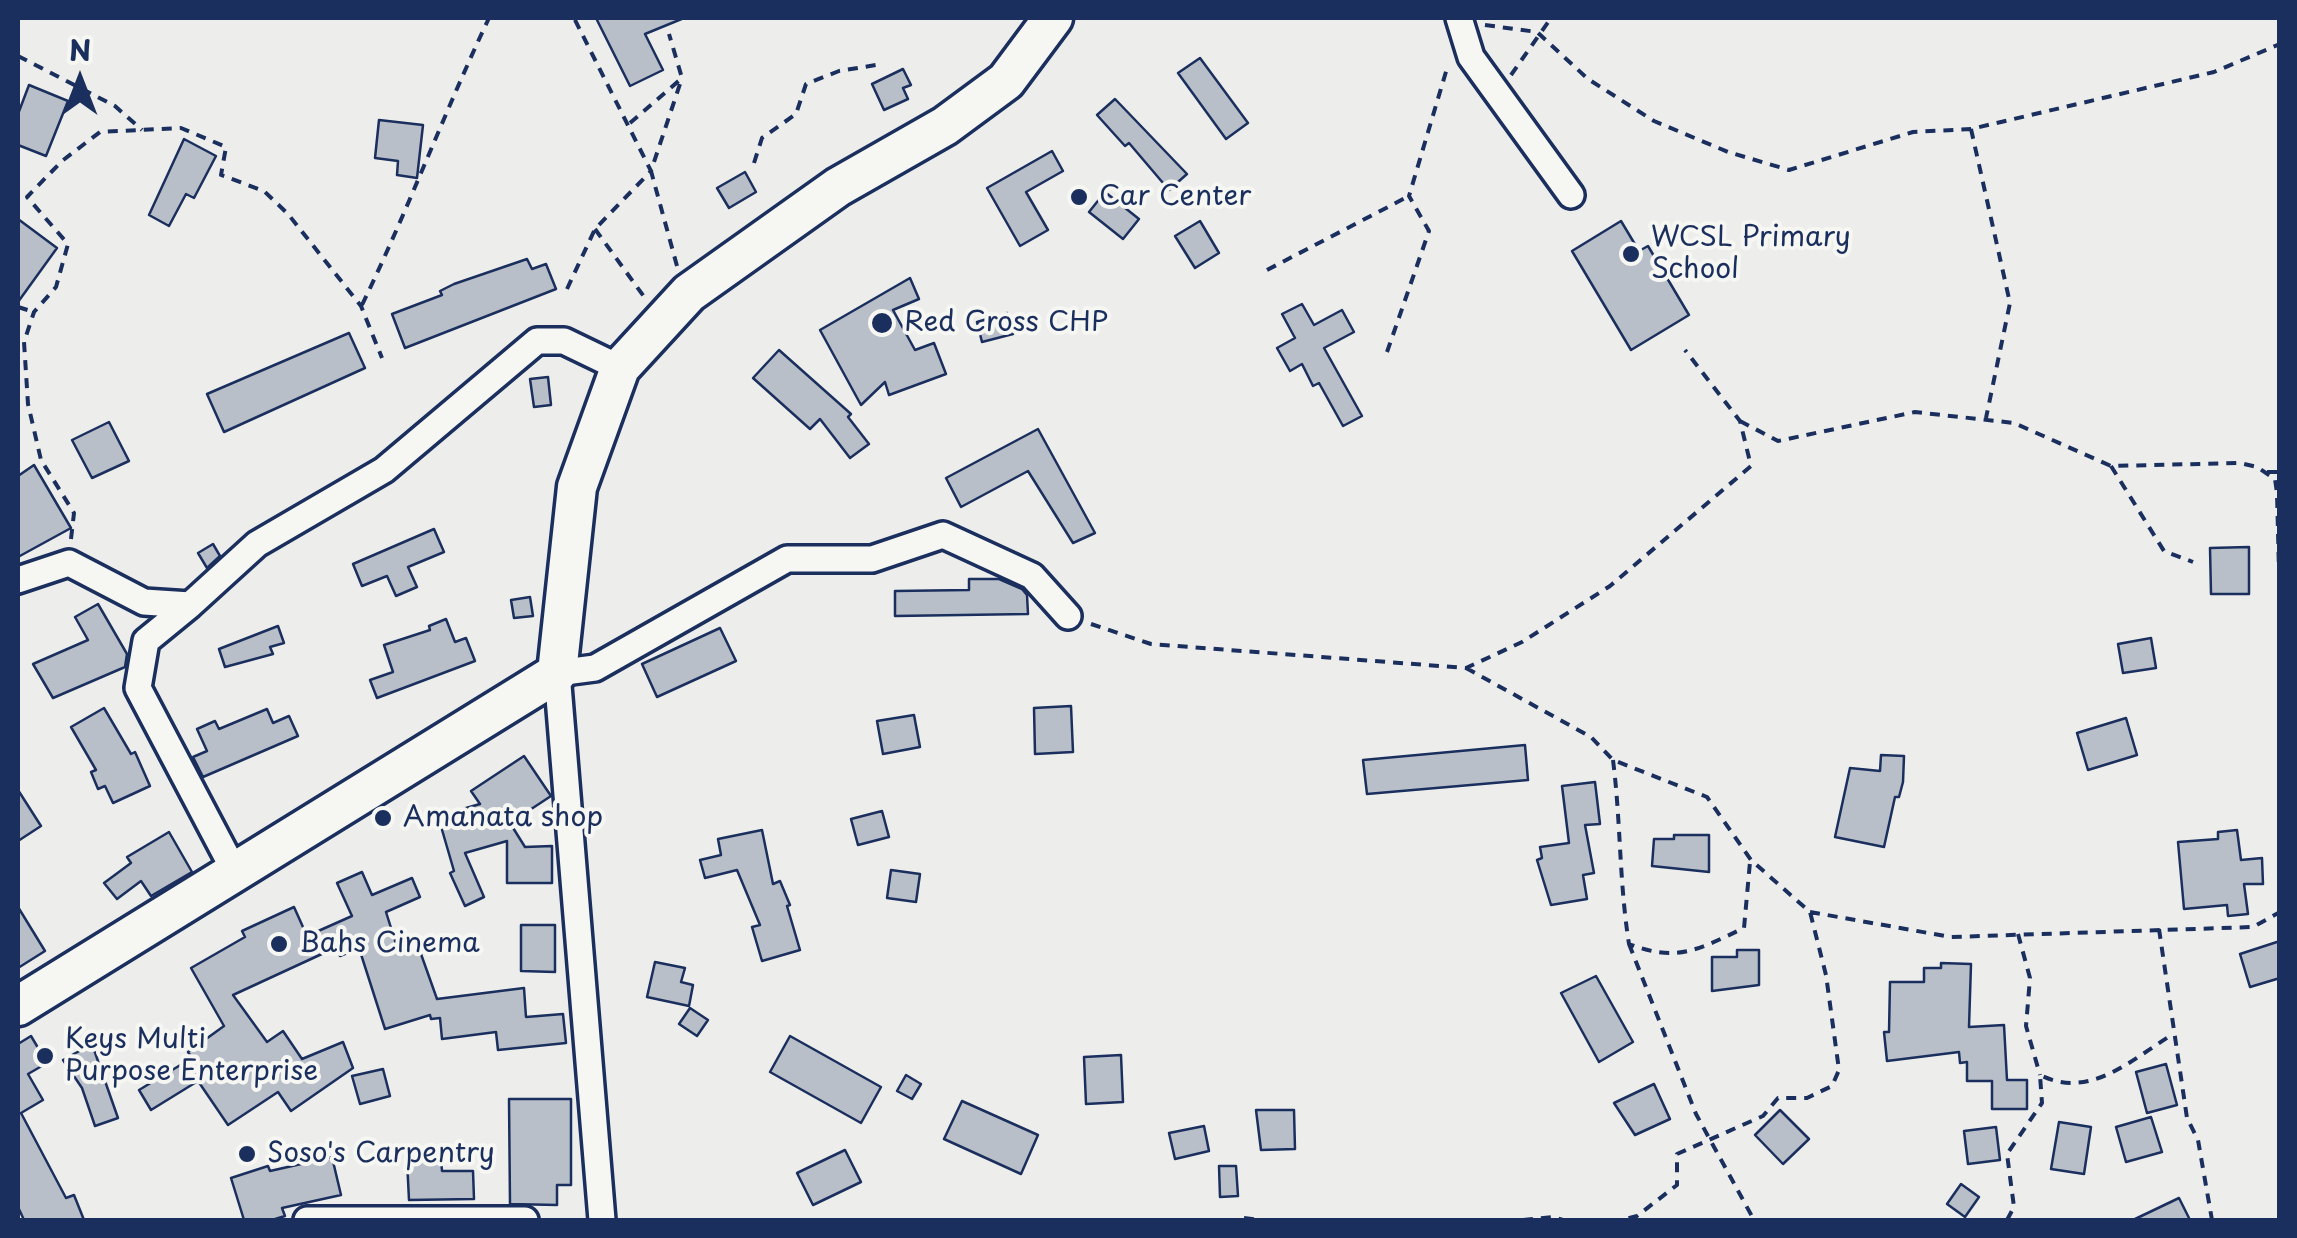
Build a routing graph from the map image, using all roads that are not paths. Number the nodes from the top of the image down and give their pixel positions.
1 (1053, 18) edge
2 (1460, 20) edge
3 (1571, 195) dead end
4 (620, 368) junction
5 (18, 580) edge
6 (190, 605) junction
7 (1068, 616) road end
8 (557, 672) junction
9 (235, 872) junction
10 (18, 1006) edge
11 (307, 1220) edge
12 (525, 1220) edge
13 (602, 1220) edge

1 - 4 main road
2 - 3 street
4 - 6 street
4 - 8 main road
5 - 6 street
6 - 9 street
7 - 8 street
8 - 9 main road
8 - 13 street
9 - 10 main road
11 - 12 street

